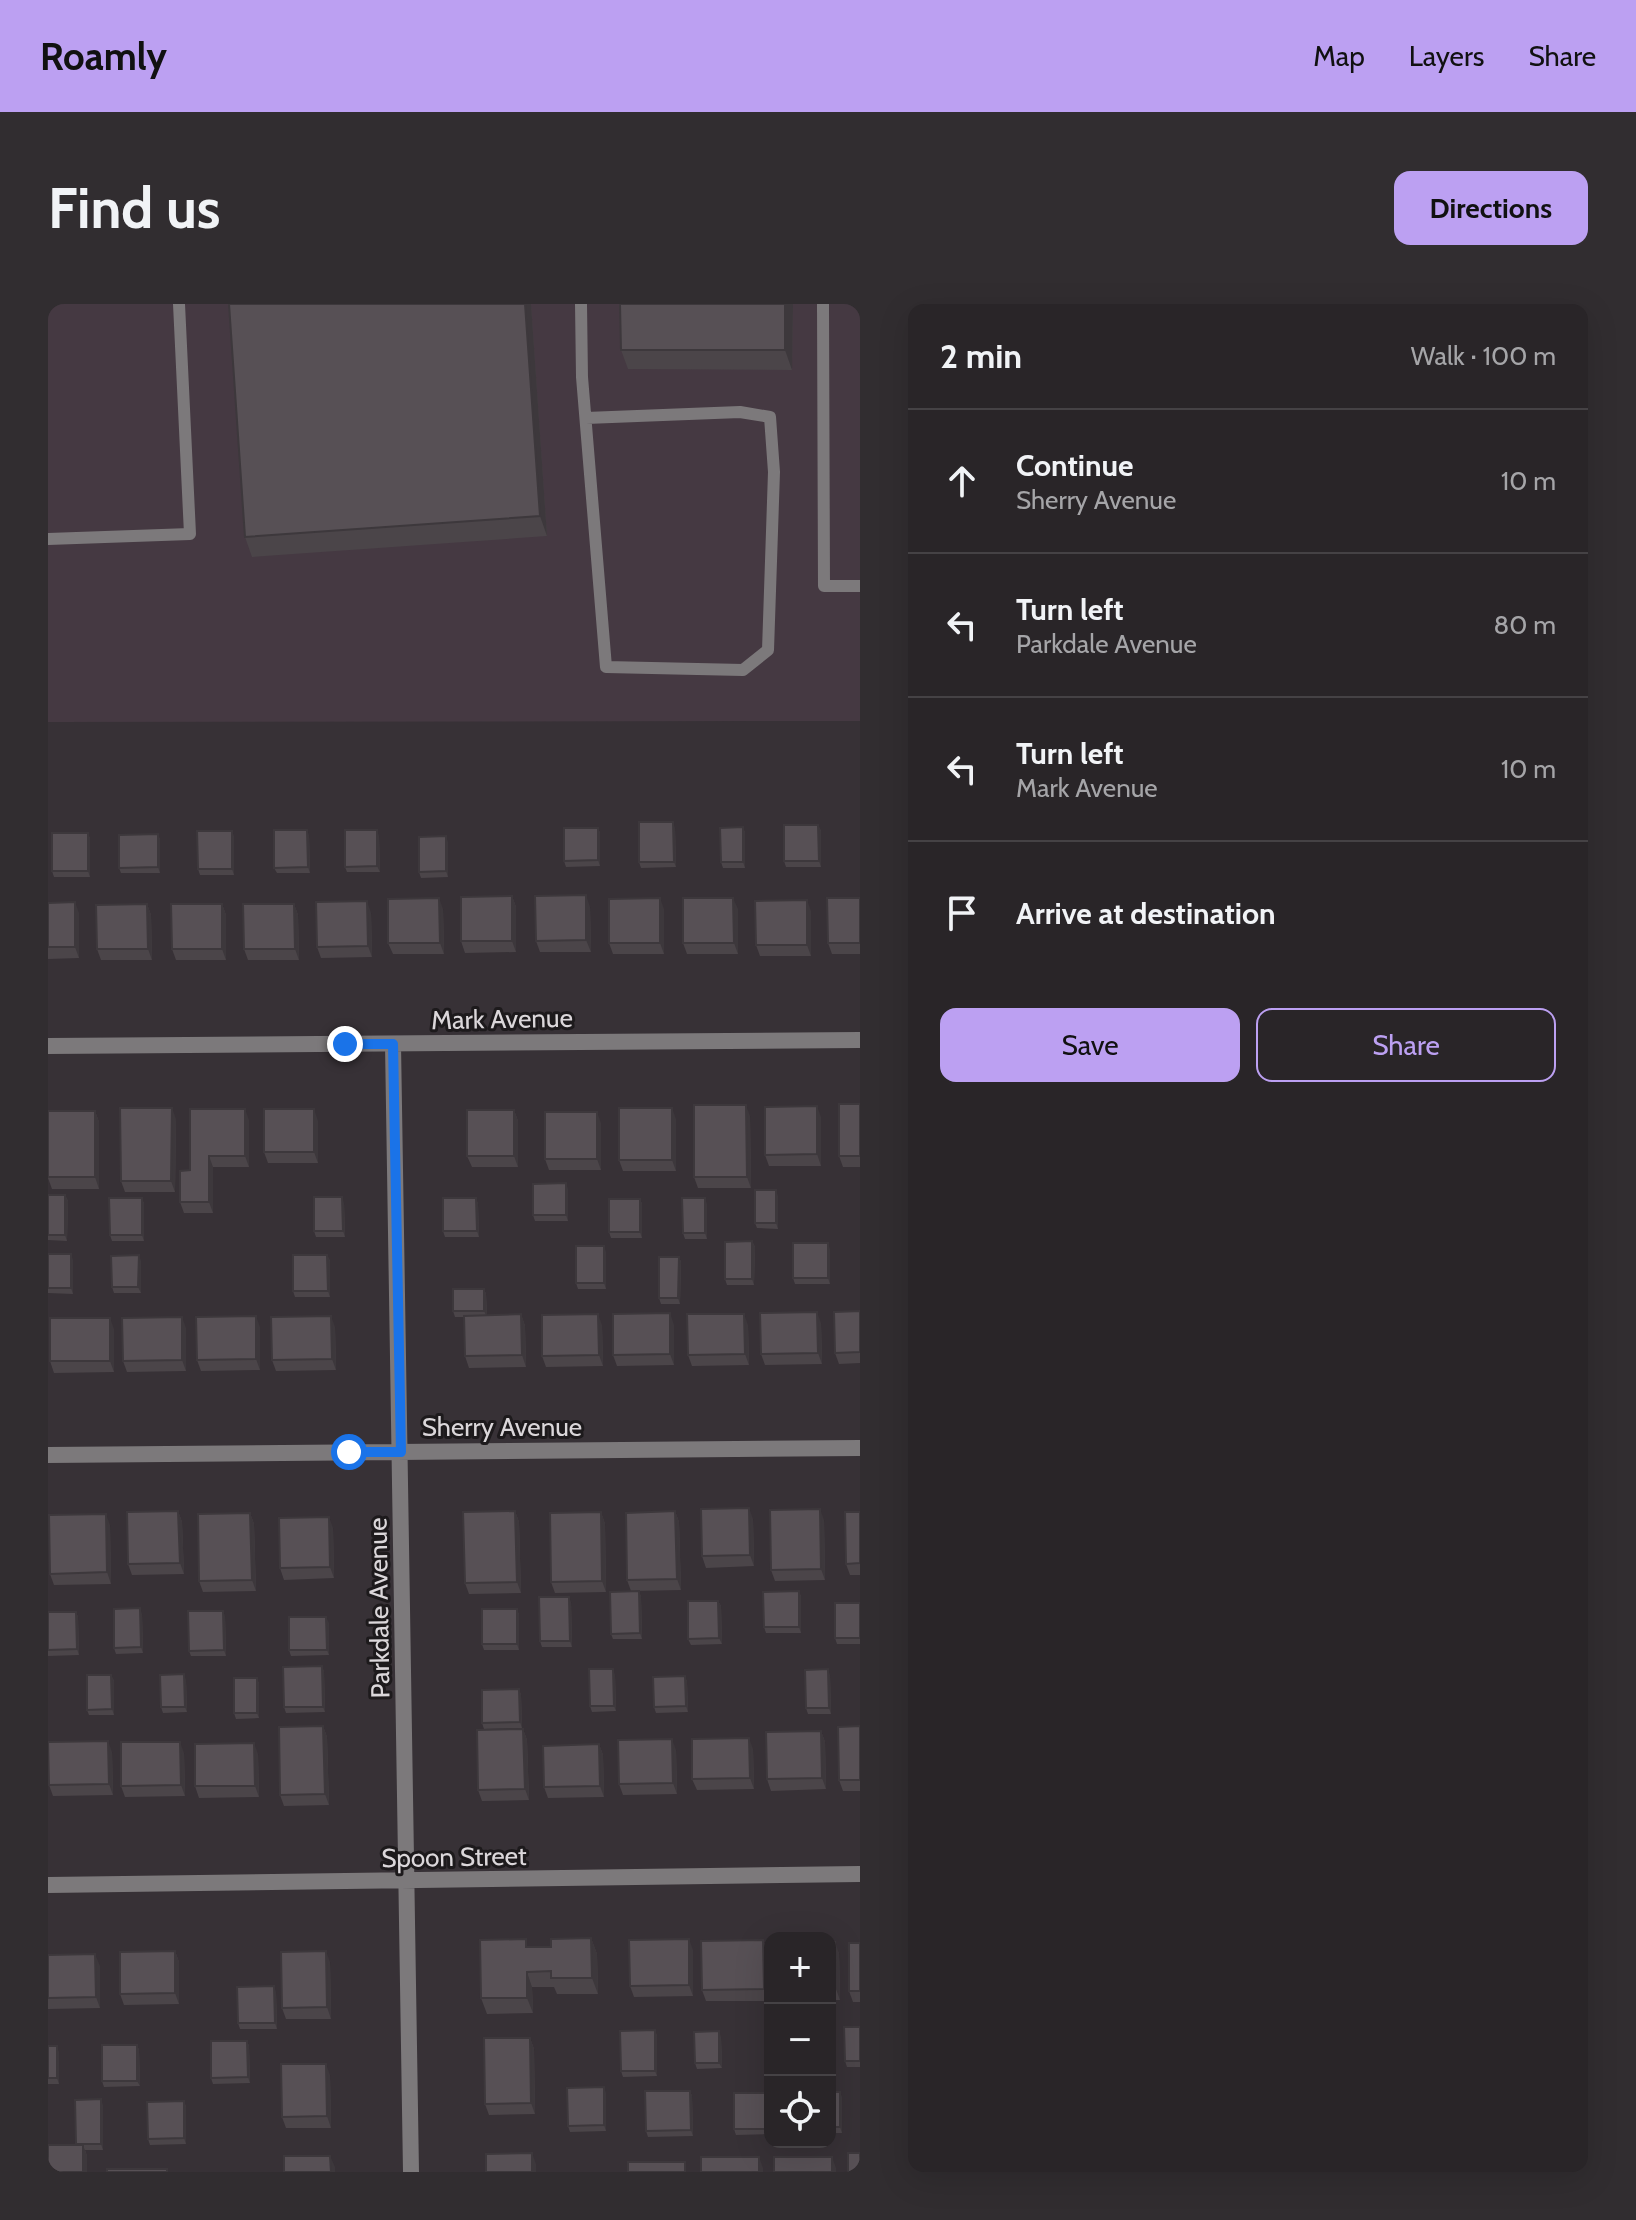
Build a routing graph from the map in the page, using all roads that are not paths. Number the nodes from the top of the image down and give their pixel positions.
1 (179, 304) edge
2 (581, 304) edge
3 (823, 304) edge
4 (586, 418) junction
5 (48, 539) edge
6 (860, 586) edge
7 (860, 1040) edge
8 (393, 1044) junction
9 (48, 1046) edge
10 (860, 1448) edge
11 (401, 1452) junction
12 (48, 1455) edge
13 (860, 1874) edge
14 (406, 1882) junction
15 (48, 1885) edge
16 (411, 2172) edge

1 - 5 lane
2 - 4 lane
3 - 6 lane
4 - 4 lane
7 - 8 street, Mark Avenue
8 - 9 street, Mark Avenue
8 - 11 street, Parkdale Avenue
10 - 11 street, Sherry Avenue
11 - 12 street, Sherry Avenue
11 - 14 street, Parkdale Avenue
13 - 14 street, Spoon Street
14 - 15 street, Spoon Street
14 - 16 street, Parkdale Avenue

